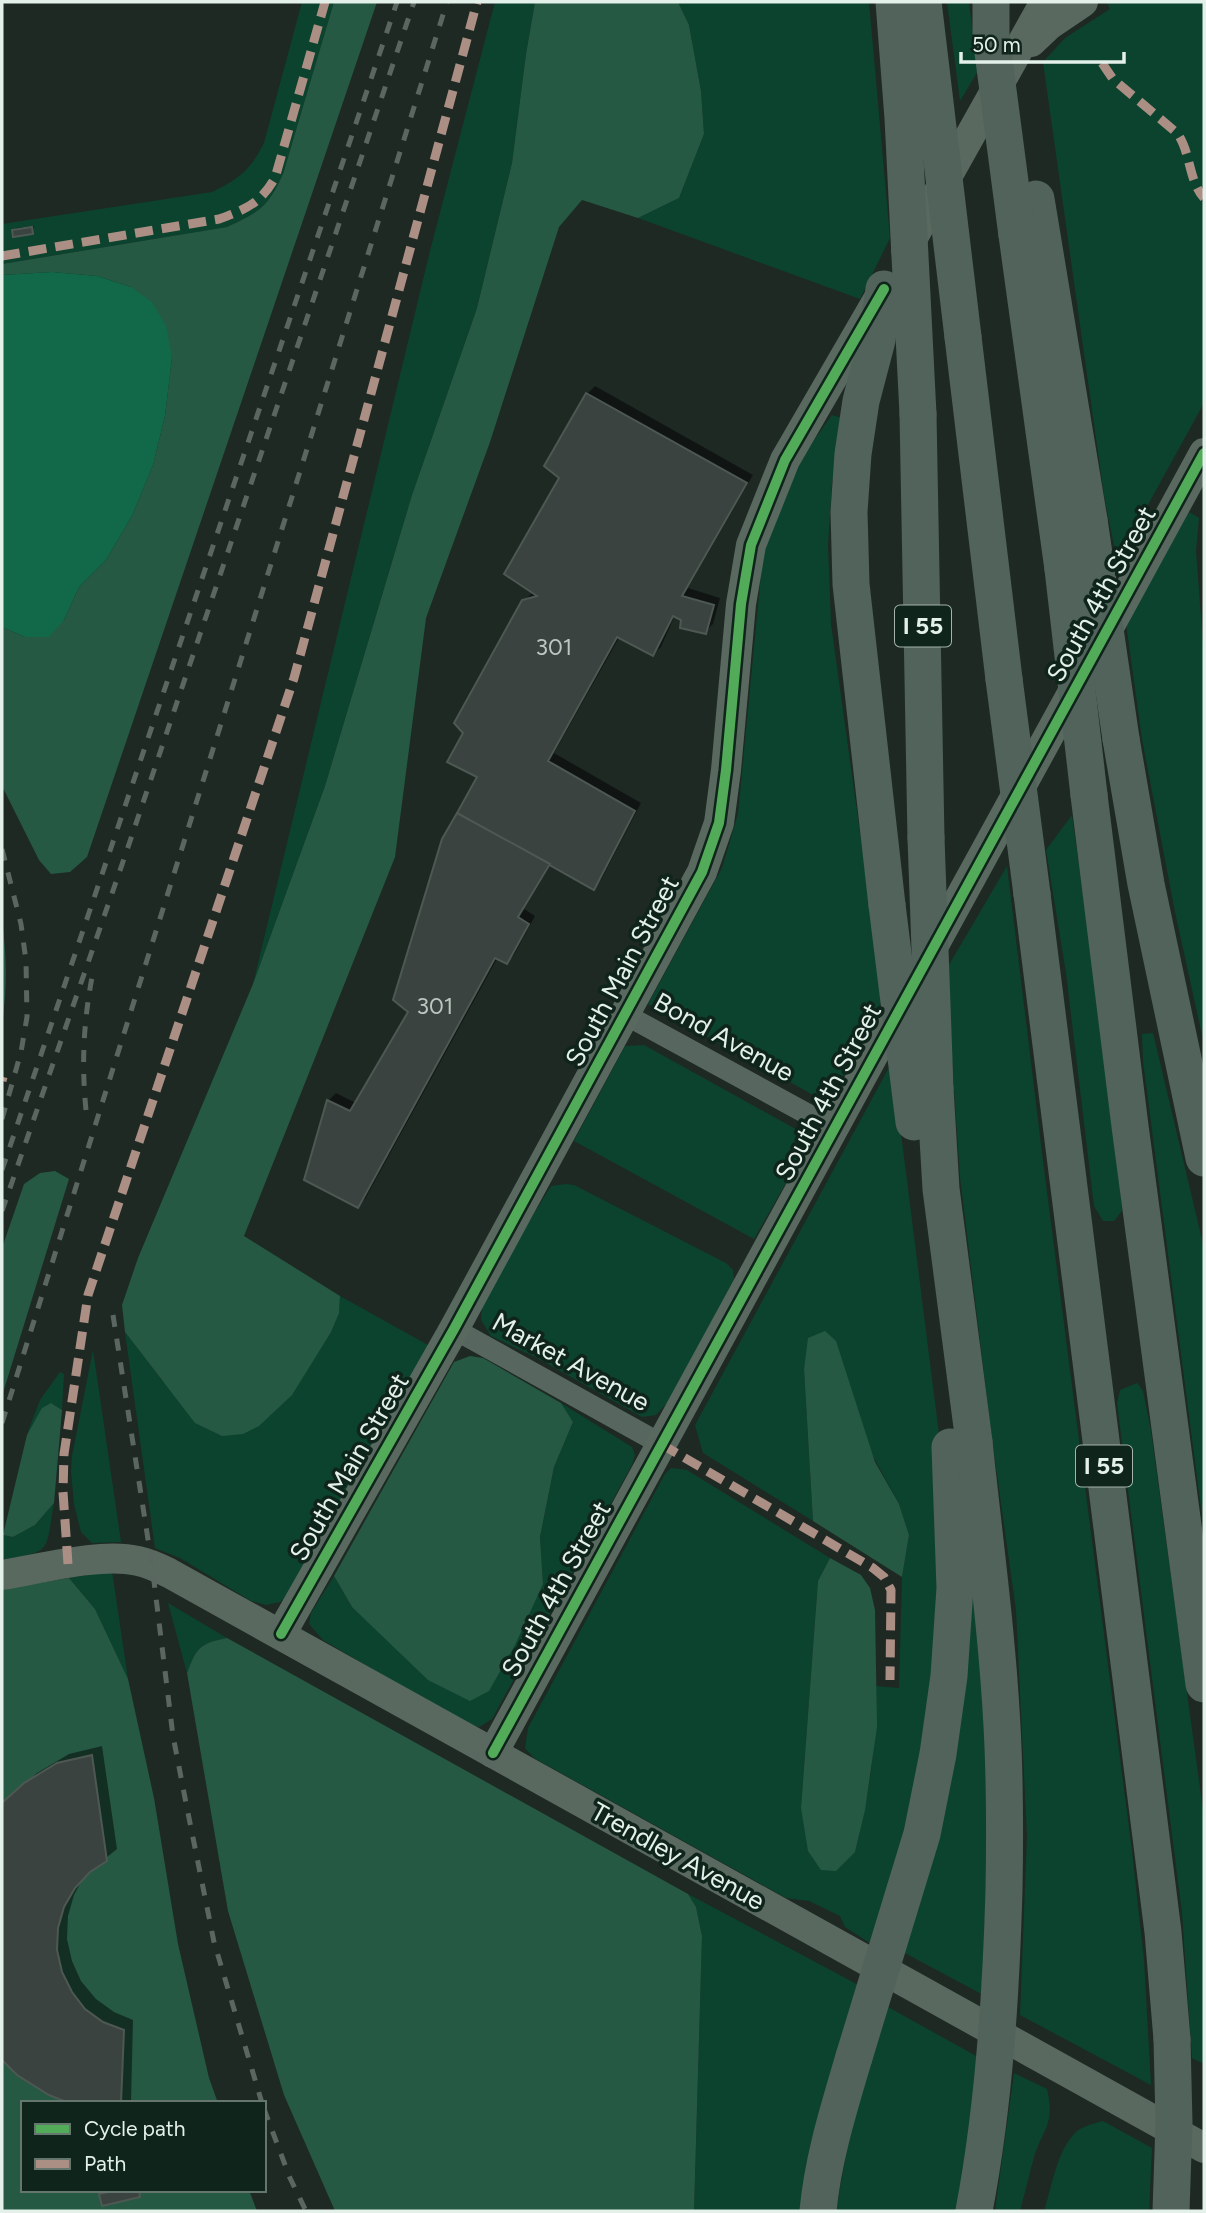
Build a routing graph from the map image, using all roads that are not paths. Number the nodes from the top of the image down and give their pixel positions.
1 (894, 2) edge
2 (923, 2) edge
3 (991, 2) edge
4 (1004, 2) edge
5 (1045, 2) edge
6 (1083, 2) edge
7 (1014, 57) junction
8 (884, 289) junction
9 (1204, 453) edge
10 (626, 1016) junction
11 (833, 1128) junction
12 (1204, 1158) edge
13 (941, 1189) junction
14 (454, 1329) junction
15 (661, 1444) junction
16 (962, 1444) junction
17 (2, 1575) edge
18 (281, 1634) junction
19 (1204, 1684) edge
20 (493, 1753) junction
21 (1204, 2148) edge
22 (818, 2211) edge
23 (974, 2211) edge
24 (1171, 2211) edge

1 - 13 highway, I 55, bridge
2 - 24 highway, I 55, bridge
3 - 19 highway, bridge
4 - 12 highway, bridge
5 - 7 street, South Main Street
6 - 7 street
7 - 8 street, South Main Street
8 - 10 street, South Main Street
8 - 13 highway, bridge
9 - 11 street, South 4th Street
10 - 11 street, Bond Avenue
10 - 14 street, South Main Street
11 - 15 street, South 4th Street
13 - 16 highway, I 55
14 - 15 street, Market Avenue
14 - 18 street, South Main Street
15 - 20 street, South 4th Street
16 - 22 highway, bridge
16 - 23 highway, bridge
17 - 18 street, Trendley Avenue
18 - 20 street, Trendley Avenue
20 - 21 street, Trendley Avenue

